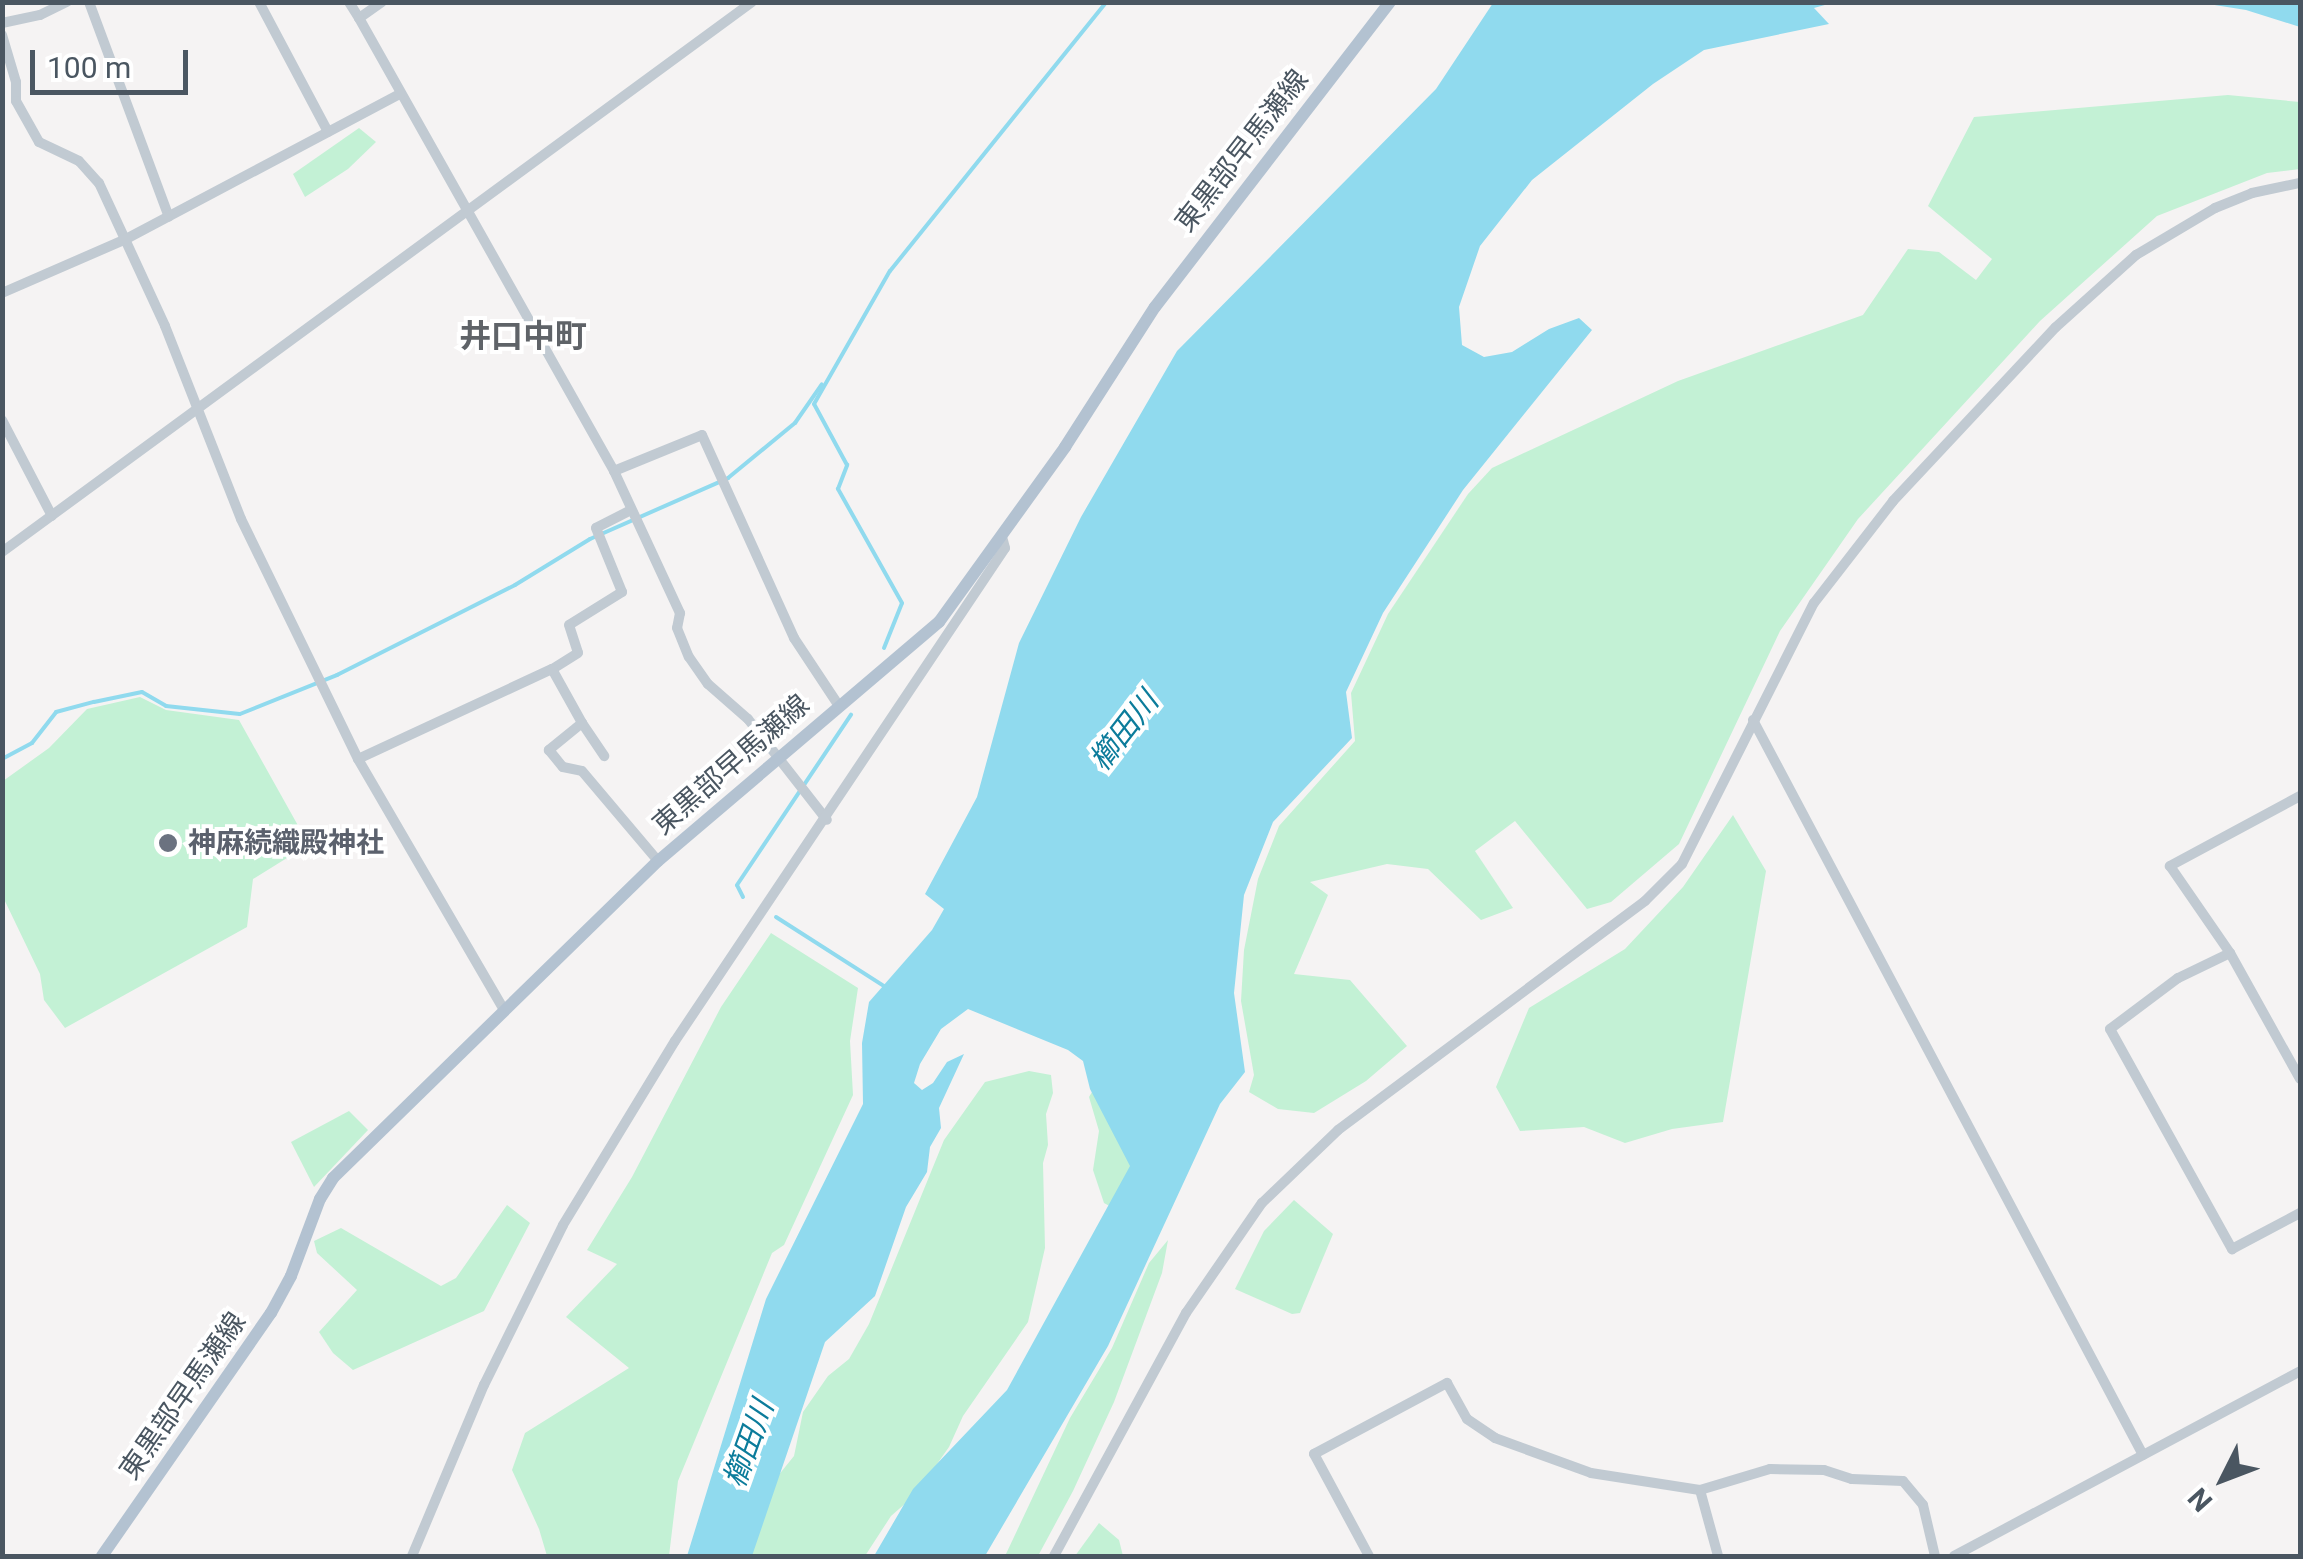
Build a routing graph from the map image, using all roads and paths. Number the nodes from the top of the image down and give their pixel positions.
1 (67, 2) edge
2 (90, 2) edge
3 (259, 2) edge
4 (348, 2) edge
5 (382, 2) edge
6 (752, 2) edge
7 (1390, 2) edge
8 (359, 18) junction
9 (2, 23) edge
10 (2, 35) edge
11 (400, 94) junction
12 (328, 132) junction
13 (2300, 183) edge
14 (467, 213) junction
15 (168, 217) junction
16 (126, 240) junction
17 (2, 293) edge
18 (198, 410) junction
19 (2, 420) edge
20 (614, 471) junction
21 (52, 516) junction
22 (634, 516) junction
23 (1002, 537) junction
24 (2, 552) edge
25 (552, 669) junction
26 (839, 706) junction
27 (1753, 720) junction
28 (582, 723) junction
29 (604, 756) dead end
30 (358, 759) junction
31 (783, 764) junction
32 (2300, 796) edge
33 (827, 820) junction
34 (658, 861) junction
35 (2230, 953) junction
36 (504, 1010) junction
37 (2300, 1079) edge
38 (2300, 1213) edge
39 (2300, 1371) edge
40 (2143, 1455) junction
41 (1700, 1490) junction
42 (102, 1556) edge
43 (412, 1556) edge
44 (1054, 1556) edge
45 (1368, 1556) edge
46 (1718, 1556) edge
47 (1935, 1556) edge
48 (1954, 1556) edge

1 - 9 street
2 - 15 street
3 - 12 street
4 - 8 street
5 - 8 street
6 - 14 street
7 - 23 main road, 東黒部早馬瀬線
8 - 11 street
10 - 16 street
11 - 12 street
11 - 14 street
12 - 15 street
13 - 27 street
14 - 18 street
14 - 20 street
15 - 16 street
16 - 17 street
16 - 18 street
18 - 21 street
18 - 30 street
19 - 21 street
20 - 22 street
20 - 26 street
21 - 24 street
22 - 25 street
22 - 31 street
23 - 26 main road, 東黒部早馬瀬線
23 - 33 street
25 - 28 street
25 - 30 street
26 - 31 main road, 東黒部早馬瀬線
27 - 40 street
27 - 44 street
28 - 29 street
28 - 34 street
30 - 36 street
31 - 33 street
31 - 34 main road, 東黒部早馬瀬線
32 - 35 street
33 - 43 street
34 - 36 main road, 東黒部早馬瀬線
35 - 37 street
35 - 38 street
36 - 42 main road, 東黒部早馬瀬線
39 - 40 street
40 - 48 street
41 - 45 street
41 - 46 street
41 - 47 street

